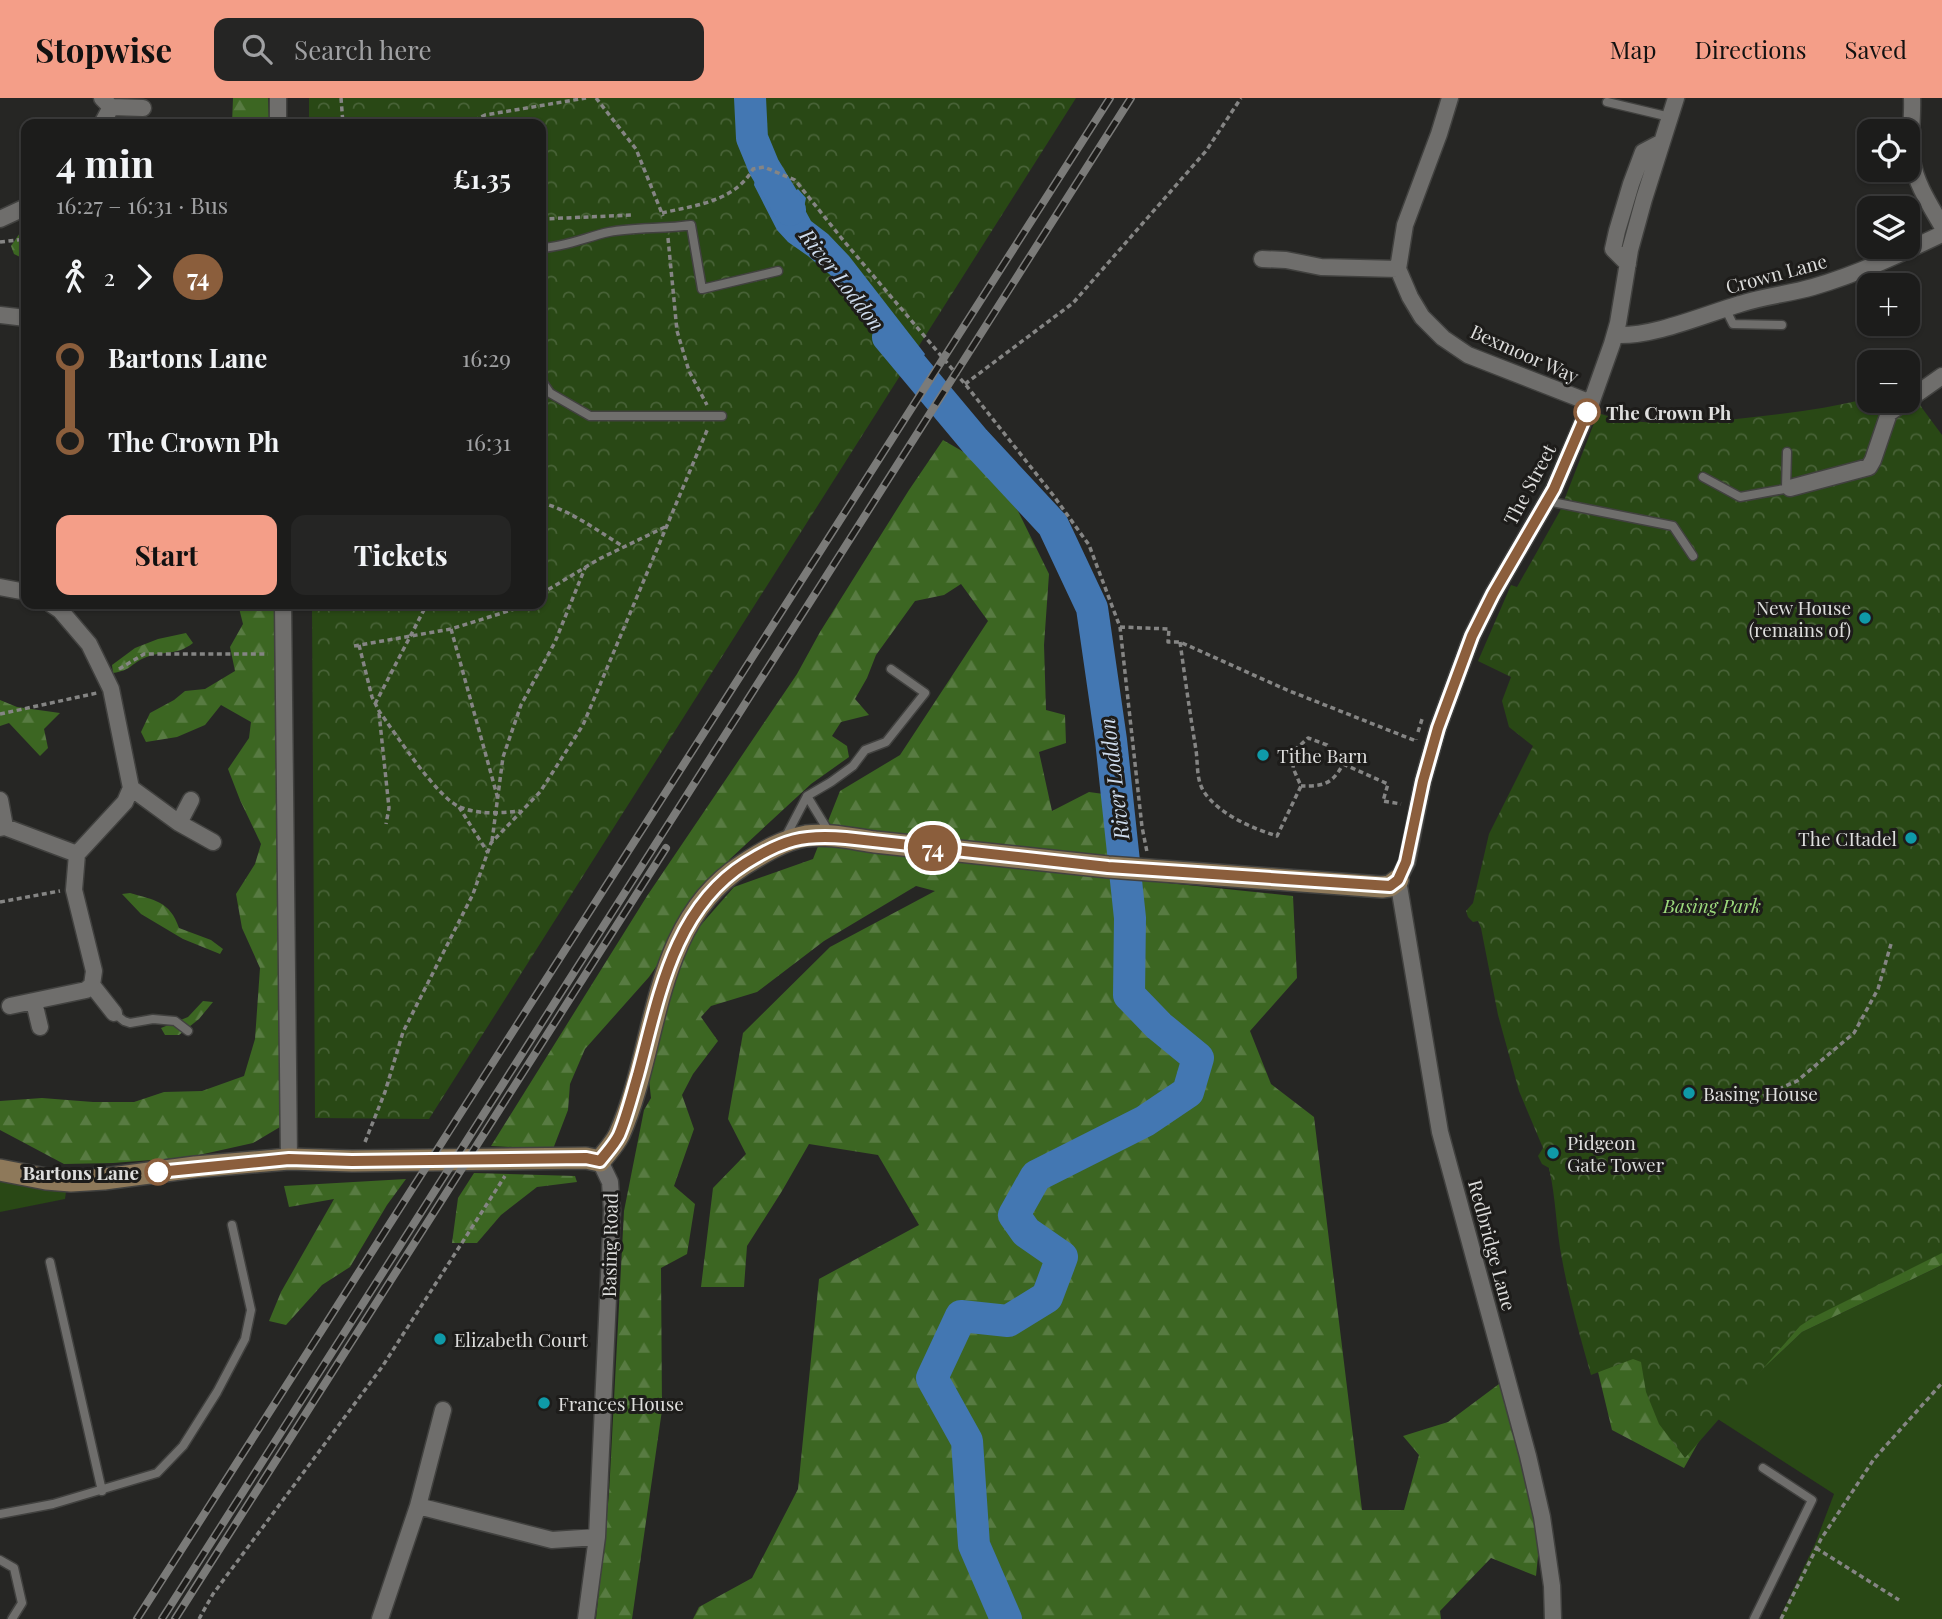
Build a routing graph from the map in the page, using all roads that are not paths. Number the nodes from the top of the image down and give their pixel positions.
1 (278, 98) edge
2 (1450, 98) edge
3 (1676, 98) edge
4 (1912, 98) edge
5 (107, 102) edge
6 (1607, 102) dead end
7 (143, 108) dead end
8 (1670, 117) junction
9 (278, 119) edge
10 (21, 210) edge
11 (0, 219) edge
12 (1942, 226) edge
13 (1942, 234) edge
14 (546, 247) edge
15 (1262, 259) dead end
16 (1398, 269) junction
17 (778, 271) dead end
18 (1725, 308) junction
19 (0, 315) edge
20 (21, 317) edge
21 (1782, 325) dead end
22 (1615, 335) junction
23 (1942, 376) edge
24 (546, 387) edge
25 (1920, 391) edge
26 (1591, 403) junction
27 (1889, 413) edge
28 (718, 416) road end
29 (1787, 452) dead end
30 (1703, 477) dead end
31 (1788, 488) junction
32 (1547, 501) junction
33 (1693, 556) dead end
34 (0, 587) edge
35 (21, 591) edge
36 (58, 609) edge
37 (283, 609) edge
38 (891, 669) dead end
39 (131, 788) junction
40 (807, 796) junction
41 (0, 800) edge
42 (191, 800) dead end
43 (179, 823) junction
44 (2, 827) edge
45 (832, 836) junction
46 (213, 842) dead end
47 (782, 844) junction
48 (77, 854) junction
49 (1398, 880) junction
50 (92, 985) junction
51 (34, 1002) junction
52 (10, 1006) dead end
53 (114, 1013) joint
54 (40, 1027) dead end
55 (188, 1031) dead end
56 (289, 1159) junction
57 (600, 1161) junction
58 (0, 1162) edge
59 (0, 1170) edge
60 (30, 1176) junction
61 (232, 1225) dead end
62 (50, 1262) dead end
63 (443, 1410) dead end
64 (1763, 1468) dead end
65 (102, 1491) junction
66 (418, 1506) junction
67 (0, 1514) edge
68 (597, 1537) junction
69 (0, 1560) edge
70 (12, 1619) edge
71 (380, 1619) edge
72 (586, 1619) edge
73 (1553, 1619) edge
74 (1754, 1619) edge

1 - 9 street
2 - 16 street
3 - 8 street, The Street
4 - 12 street
5 - 7 street
6 - 8 lane
8 - 22 street, The Street
10 - 11 street
13 - 18 street, Crown Lane
14 - 17 lane
15 - 16 street
16 - 26 street, Bexmoor Way
18 - 21 lane
18 - 22 street, Crown Lane
19 - 20 street
22 - 26 street, The Street
23 - 25 street
24 - 28 lane
26 - 32 street, The Street
27 - 31 street
29 - 31 lane
30 - 31 lane
32 - 33 lane
32 - 49 street, The Street
34 - 35 street
36 - 39 street
37 - 56 street
38 - 40 lane
39 - 43 street
39 - 48 street
40 - 45 lane
40 - 47 lane
41 - 44 street
42 - 43 street
43 - 46 street
44 - 48 street
45 - 47 street
45 - 49 street
47 - 57 street
48 - 50 street
49 - 73 street, Redbridge Lane
50 - 51 street
50 - 53 street
51 - 52 street
51 - 54 street
53 - 55 lane
56 - 57 street
56 - 60 street
57 - 68 street, Basing Road
58 - 60 street
59 - 60 street
61 - 65 lane
62 - 65 lane
63 - 66 street
64 - 74 lane
65 - 67 lane
66 - 68 street
66 - 71 street
68 - 72 street, Basing Road
69 - 70 lane

